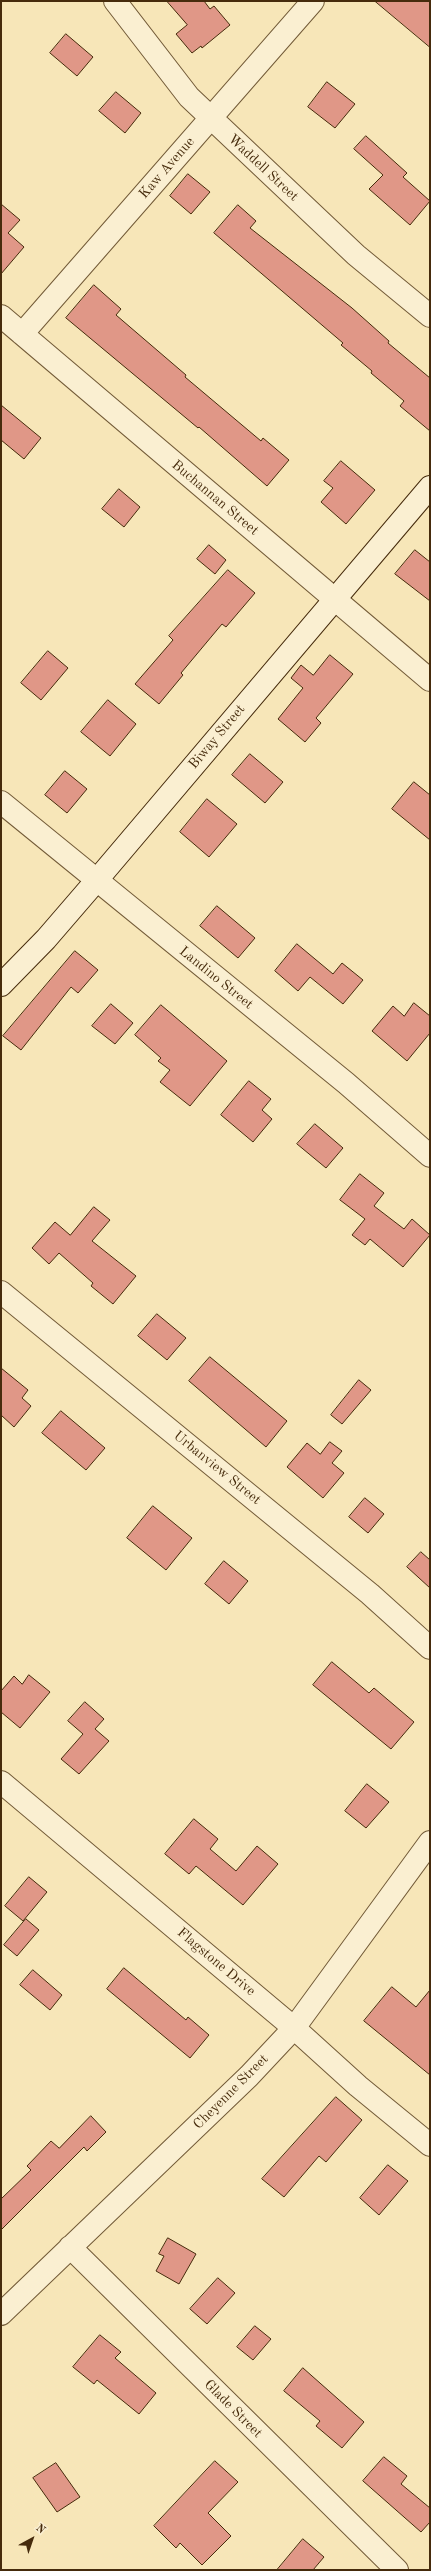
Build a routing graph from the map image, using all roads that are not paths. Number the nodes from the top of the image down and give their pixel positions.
1 (115, 1) edge
2 (313, 1) edge
3 (211, 118) junction
4 (1, 316) edge
5 (430, 316) edge
6 (22, 334) junction
7 (430, 487) edge
8 (334, 598) junction
9 (430, 680) edge
10 (1, 802) edge
11 (96, 881) junction
12 (1, 985) edge
13 (430, 1156) edge
14 (1, 1292) edge
15 (430, 1648) edge
16 (1, 1782) edge
17 (430, 1842) edge
18 (294, 2028) junction
19 (430, 2145) edge
20 (70, 2247) junction
21 (1, 2314) edge
22 (397, 2570) edge

1 - 3 street, Waddell Street
2 - 3 street, Kaw Avenue
3 - 5 street, Waddell Street
3 - 6 street, Kaw Avenue
4 - 6 street, Buchannan Street
6 - 8 street, Buchannan Street
7 - 8 street, Biway Street
8 - 9 street, Buchannan Street
8 - 11 street, Biway Street
10 - 11 street, Landino Street
11 - 12 street, Biway Street
11 - 13 street, Landino Street
14 - 15 street, Urbanview Street
16 - 18 street, Flagstone Drive
17 - 18 street, Cheyenne Street
18 - 19 street, Flagstone Drive
18 - 20 street, Cheyenne Street
20 - 21 street, Cheyenne Street
20 - 22 street, Glade Street

